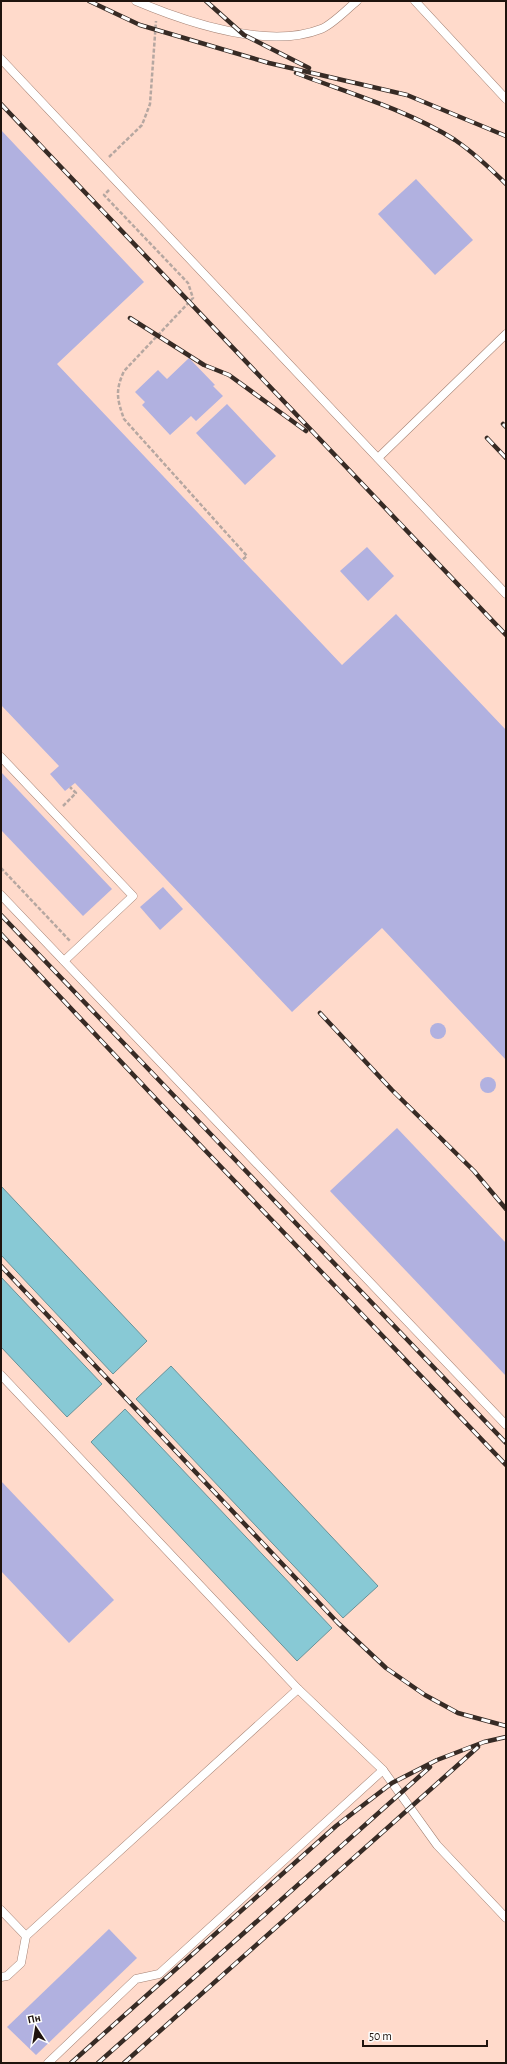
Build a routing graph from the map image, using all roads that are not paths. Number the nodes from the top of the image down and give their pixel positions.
1 (136, 1) edge
2 (357, 1) edge
3 (415, 1) edge
4 (1, 59) edge
5 (506, 99) edge
6 (506, 334) edge
7 (378, 458) junction
8 (506, 594) edge
9 (1, 757) edge
10 (1, 895) edge
11 (64, 961) junction
12 (1, 1375) edge
13 (506, 1425) edge
14 (298, 1689) junction
15 (383, 1770) junction
16 (1, 1910) edge
17 (506, 1918) edge
18 (26, 1936) junction
19 (1, 1977) edge
20 (48, 2063) edge

1 - 2 lane
3 - 5 lane
4 - 7 lane
6 - 7 lane
7 - 8 lane
9 - 11 lane
10 - 11 lane
11 - 13 lane
12 - 14 lane
14 - 15 lane
14 - 18 lane
15 - 17 lane
15 - 20 lane
16 - 18 lane
18 - 19 lane

